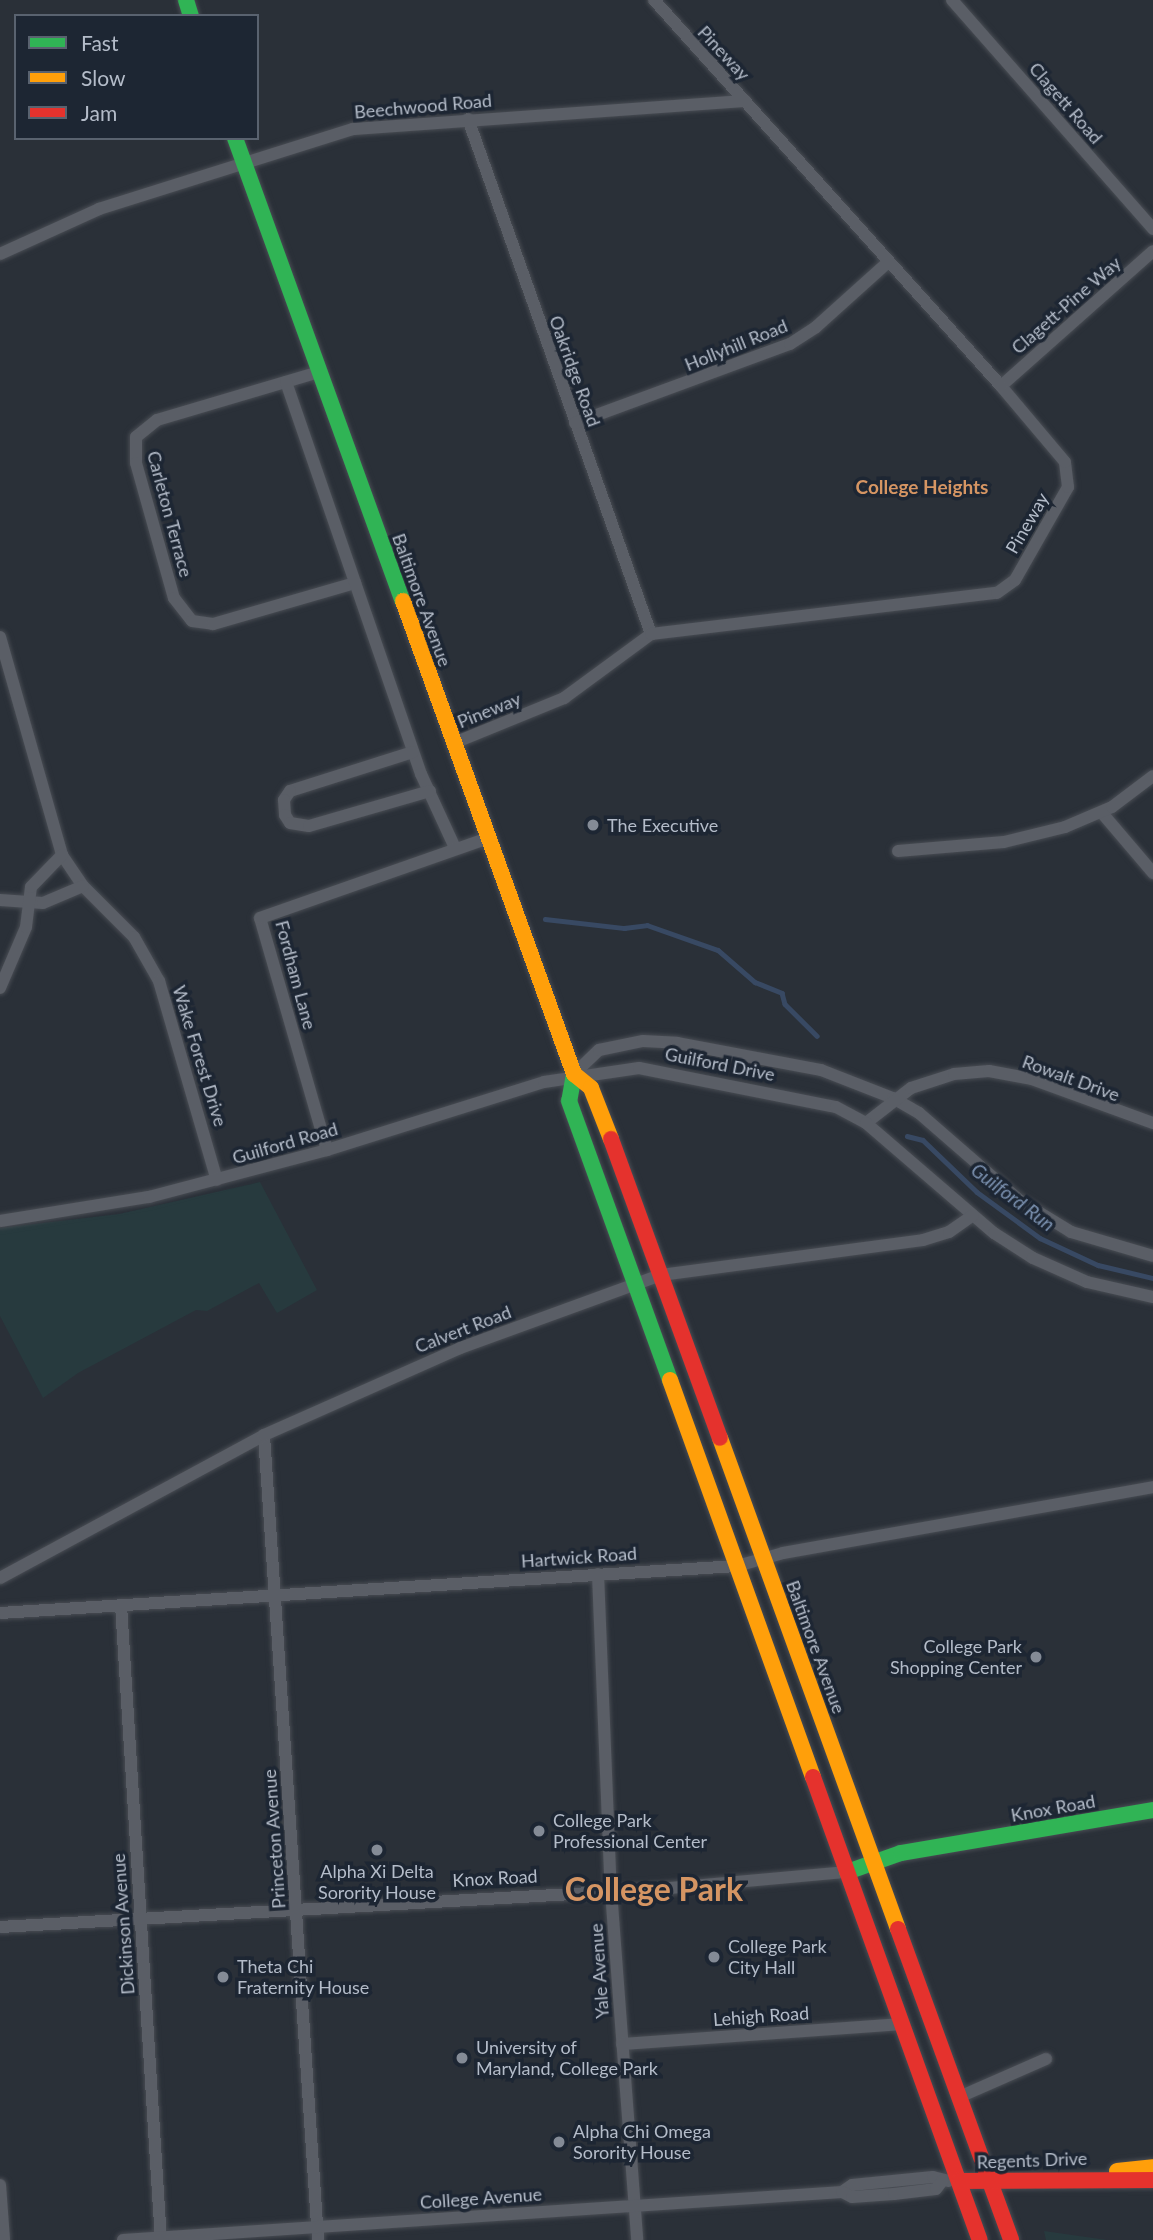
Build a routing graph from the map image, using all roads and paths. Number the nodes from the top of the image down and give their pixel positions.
1 (654, 0) edge
2 (952, 0) edge
3 (745, 101) junction
4 (468, 119) junction
5 (236, 140) edge
6 (244, 164) junction
7 (1153, 229) edge
8 (1153, 251) edge
9 (0, 254) edge
10 (887, 263) junction
11 (319, 372) junction
12 (286, 382) junction
13 (1001, 386) junction
14 (575, 423) junction
15 (355, 583) junction
16 (651, 634) junction
17 (0, 637) edge
18 (13, 683) junction
19 (0, 687) edge
20 (454, 743) junction
21 (413, 752) junction
22 (1153, 776) edge
23 (429, 791) junction
24 (1102, 813) junction
25 (488, 838) junction
26 (455, 848) junction
27 (898, 850) dead end
28 (62, 855) junction
29 (1153, 873) edge
30 (83, 886) junction
31 (0, 900) edge
32 (29, 901) junction
33 (0, 988) edge
34 (574, 1074) junction
35 (893, 1098) junction
36 (866, 1123) junction
37 (1153, 1124) edge
38 (327, 1150) junction
39 (217, 1180) junction
40 (973, 1215) junction
41 (0, 1221) edge
42 (1153, 1256) edge
43 (661, 1275) junction
44 (635, 1284) junction
45 (1153, 1297) edge
46 (264, 1436) junction
47 (1153, 1487) edge
48 (764, 1557) junction
49 (737, 1566) junction
50 (598, 1574) junction
51 (0, 1578) edge
52 (274, 1596) junction
53 (121, 1605) junction
54 (0, 1613) edge
55 (1153, 1810) edge
56 (873, 1863) junction
57 (847, 1872) junction
58 (611, 1891) junction
59 (297, 1909) junction
60 (141, 1919) junction
61 (0, 1927) edge
62 (902, 2024) junction
63 (622, 2044) junction
64 (1046, 2059) dead end
65 (959, 2096) junction
66 (1153, 2167) edge
67 (1104, 2177) junction
68 (990, 2179) junction
69 (1153, 2180) edge
70 (960, 2181) junction
71 (0, 2185) edge
72 (634, 2205) junction
73 (318, 2233) edge
74 (161, 2239) edge
75 (4, 2240) edge
76 (123, 2240) edge
77 (637, 2240) edge
78 (980, 2240) edge
79 (1012, 2240) edge

1 - 3 street, Pineway
2 - 7 street, Clagett Road
3 - 4 street, Beechwood Road
3 - 10 street, Pineway
4 - 6 street, Beechwood Road
4 - 14 street, Oakridge Road
5 - 6 main road, Baltimore Avenue
6 - 9 street, Beechwood Road
6 - 11 main road, Baltimore Avenue
8 - 13 street, Clagett-Pine Way
10 - 13 street, Pineway
10 - 14 street, Hollyhill Road
11 - 12 street, Carleton Terrace
11 - 20 main road, Baltimore Avenue
12 - 15 street
12 - 15 street, Carleton Terrace
13 - 16 street, Pineway
14 - 16 street, Oakridge Road
15 - 21 street
16 - 20 street, Pineway
17 - 18 street
18 - 19 street
18 - 28 street
20 - 25 main road, Baltimore Avenue
21 - 23 street
21 - 23 street
22 - 24 street
23 - 26 street
24 - 27 street
24 - 29 street
25 - 26 street, Fordham Lane
25 - 34 main road, Baltimore Avenue
26 - 38 street, Fordham Lane
28 - 30 street, Wake Forest Drive
28 - 32 street
30 - 32 street
30 - 39 street, Wake Forest Drive
31 - 32 street
32 - 33 street
34 - 35 street, Guilford Drive
34 - 36 street, Guilford Drive
34 - 38 street, Guilford Road
34 - 43 main road, Baltimore Avenue
34 - 44 main road, Baltimore Avenue
35 - 36 street, Rowalt Drive
35 - 37 street, Rowalt Drive
35 - 42 street, Guilford Drive
36 - 40 street, Guilford Drive
38 - 39 street, Guilford Road
39 - 41 street, Guilford Road
40 - 43 street, Calvert Road
40 - 45 street, Guilford Drive
43 - 44 street, Calvert Road
43 - 48 main road, Baltimore Avenue
44 - 46 street, Calvert Road
44 - 49 main road, Baltimore Avenue
46 - 51 street, Calvert Road
46 - 52 street, Princeton Avenue
47 - 48 street, Hartwick Road
48 - 49 street, Hartwick Road
48 - 56 main road, Baltimore Avenue
49 - 50 street, Hartwick Road
49 - 57 main road, Baltimore Avenue
50 - 52 street, Hartwick Road
50 - 58 street, Yale Avenue
52 - 53 street, Hartwick Road
52 - 59 street, Princeton Avenue
53 - 54 street, Hartwick Road
53 - 60 street, Dickinson Avenue
55 - 56 main road, Knox Road
56 - 57 main road, Knox Road
56 - 65 main road, Baltimore Avenue
57 - 58 street, Knox Road
57 - 62 main road, Baltimore Avenue
58 - 59 street, Knox Road
58 - 63 street, Yale Avenue
59 - 60 street, Knox Road
59 - 73 street, Princeton Avenue
60 - 61 street, Knox Road
60 - 74 street, Dickinson Avenue
62 - 63 street, Lehigh Road
62 - 70 main road, Baltimore Avenue
63 - 72 street, Yale Avenue
64 - 65 street
65 - 68 main road, Baltimore Avenue
66 - 67 main road, Regents Drive
67 - 68 main road, Regents Drive
67 - 69 main road, Regents Drive
68 - 70 main road, Regents Drive
68 - 79 main road, Baltimore Avenue
70 - 72 street, College Avenue
70 - 78 main road, Baltimore Avenue
71 - 75 street
72 - 73 street, College Avenue
72 - 77 street, Yale Avenue
73 - 74 street, College Avenue
74 - 76 street, College Avenue

